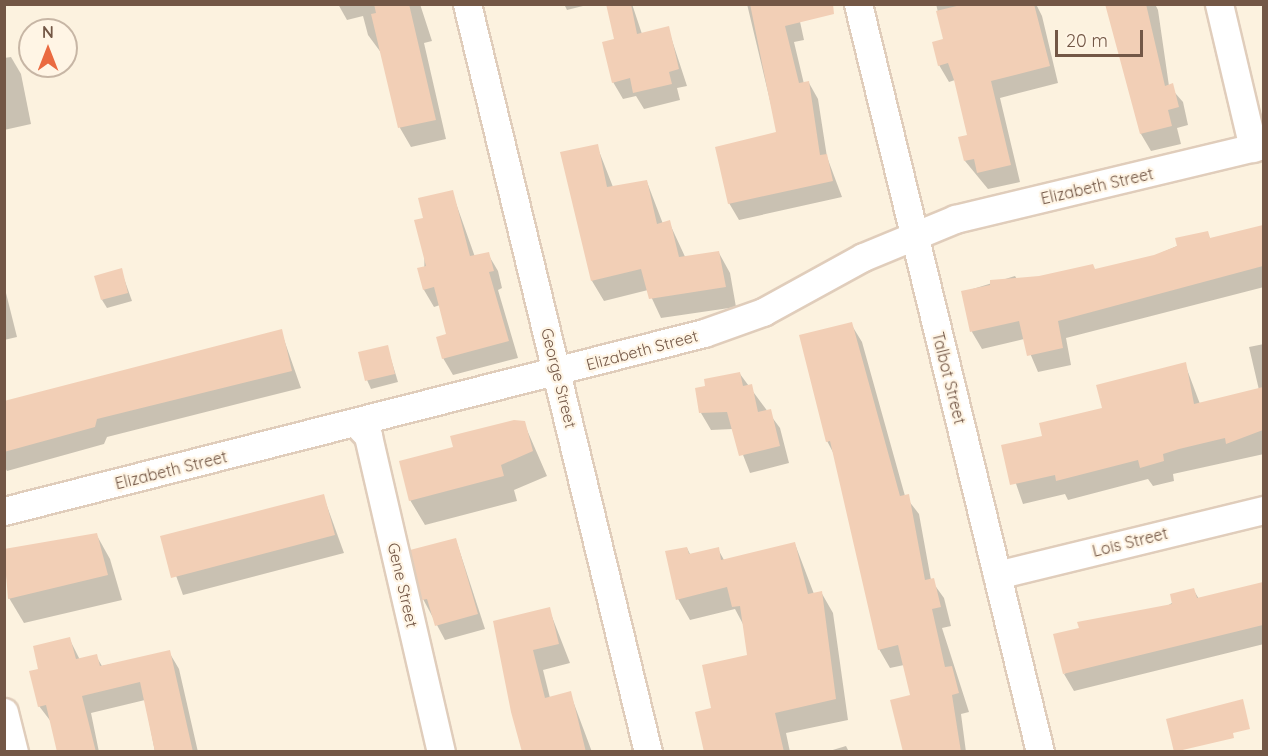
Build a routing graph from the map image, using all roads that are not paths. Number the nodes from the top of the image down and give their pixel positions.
1 (467, 4) edge
2 (858, 4) edge
3 (1219, 4) edge
4 (1258, 146) edge
5 (913, 237) junction
6 (557, 373) junction
7 (356, 423) junction
8 (1263, 510) edge
9 (4, 511) edge
10 (997, 575) junction
11 (4, 712) edge
12 (14, 752) edge
13 (441, 752) edge
14 (648, 752) edge
15 (1040, 752) edge

1 - 6 street, George Street
2 - 5 street, Talbot Street
3 - 4 street
4 - 5 street, Elizabeth Street
5 - 6 street, Elizabeth Street
5 - 10 street, Talbot Street
6 - 7 street, Elizabeth Street
6 - 14 street, George Street
7 - 9 street, Elizabeth Street
7 - 13 street, Gene Street
8 - 10 street, Lois Street
10 - 15 street, Talbot Street
11 - 12 street

